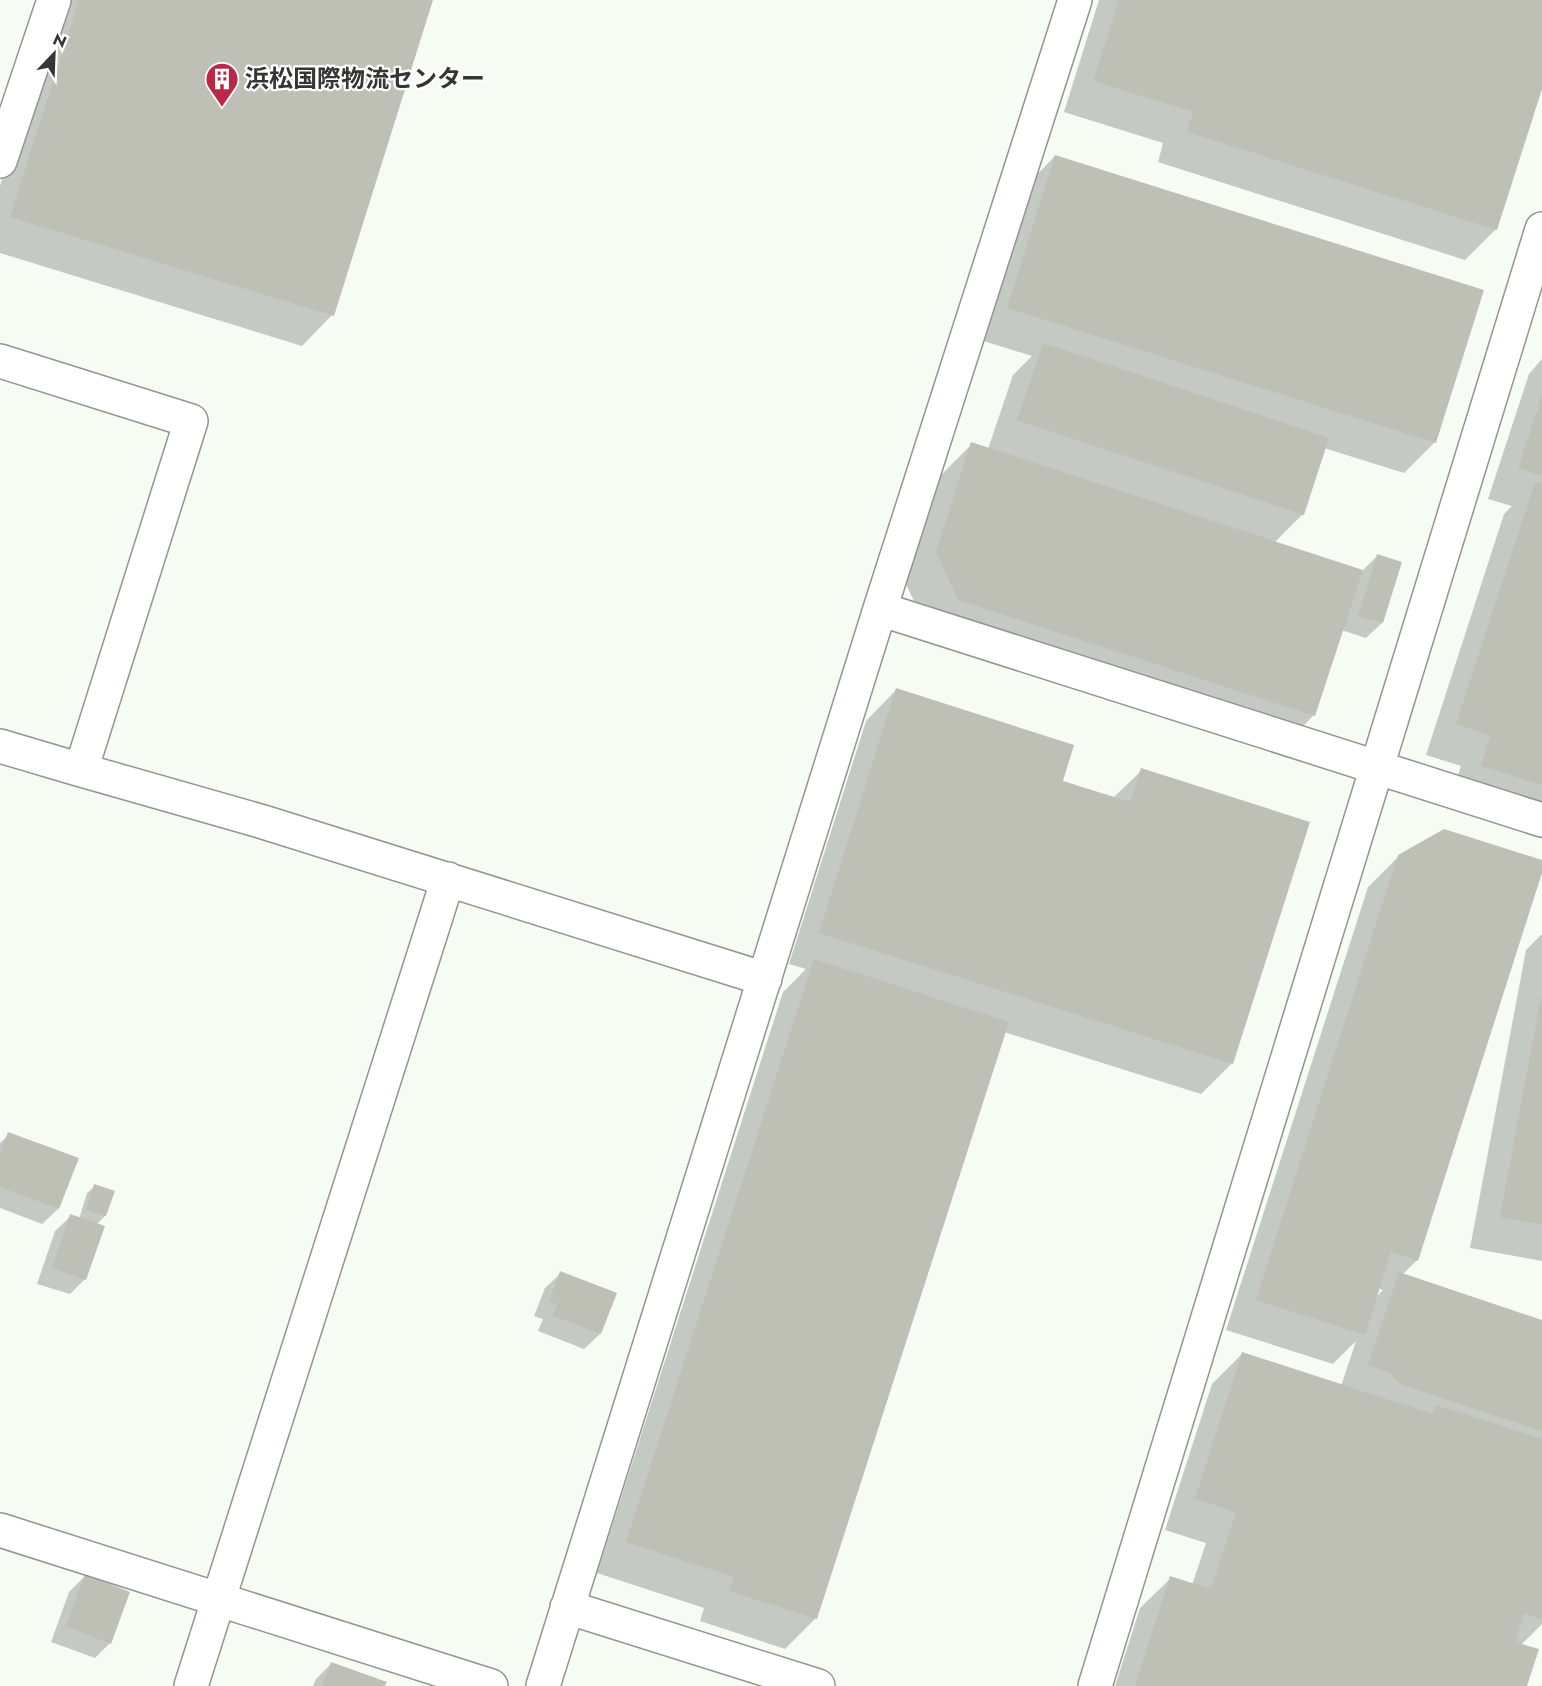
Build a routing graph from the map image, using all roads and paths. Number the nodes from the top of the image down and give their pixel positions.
1 (54, 0) edge
2 (1075, 0) edge
3 (0, 161) edge
4 (1542, 229) edge
5 (0, 360) edge
6 (880, 609) junction
7 (0, 746) edge
8 (1376, 768) junction
9 (81, 770) junction
10 (1542, 820) edge
11 (448, 879) junction
12 (765, 979) junction
13 (0, 1530) edge
14 (218, 1601) junction
15 (567, 1607) junction
16 (191, 1686) edge
17 (490, 1686) edge
18 (543, 1686) edge
19 (818, 1686) edge
20 (1095, 1686) edge

1 - 3 street
2 - 6 street
4 - 8 street
5 - 9 street
6 - 8 street
6 - 12 street
7 - 9 street
8 - 10 street
8 - 20 street
9 - 11 street
11 - 12 street
11 - 14 street
12 - 15 street
13 - 14 street
14 - 16 street
14 - 17 street
15 - 18 street
15 - 19 street

